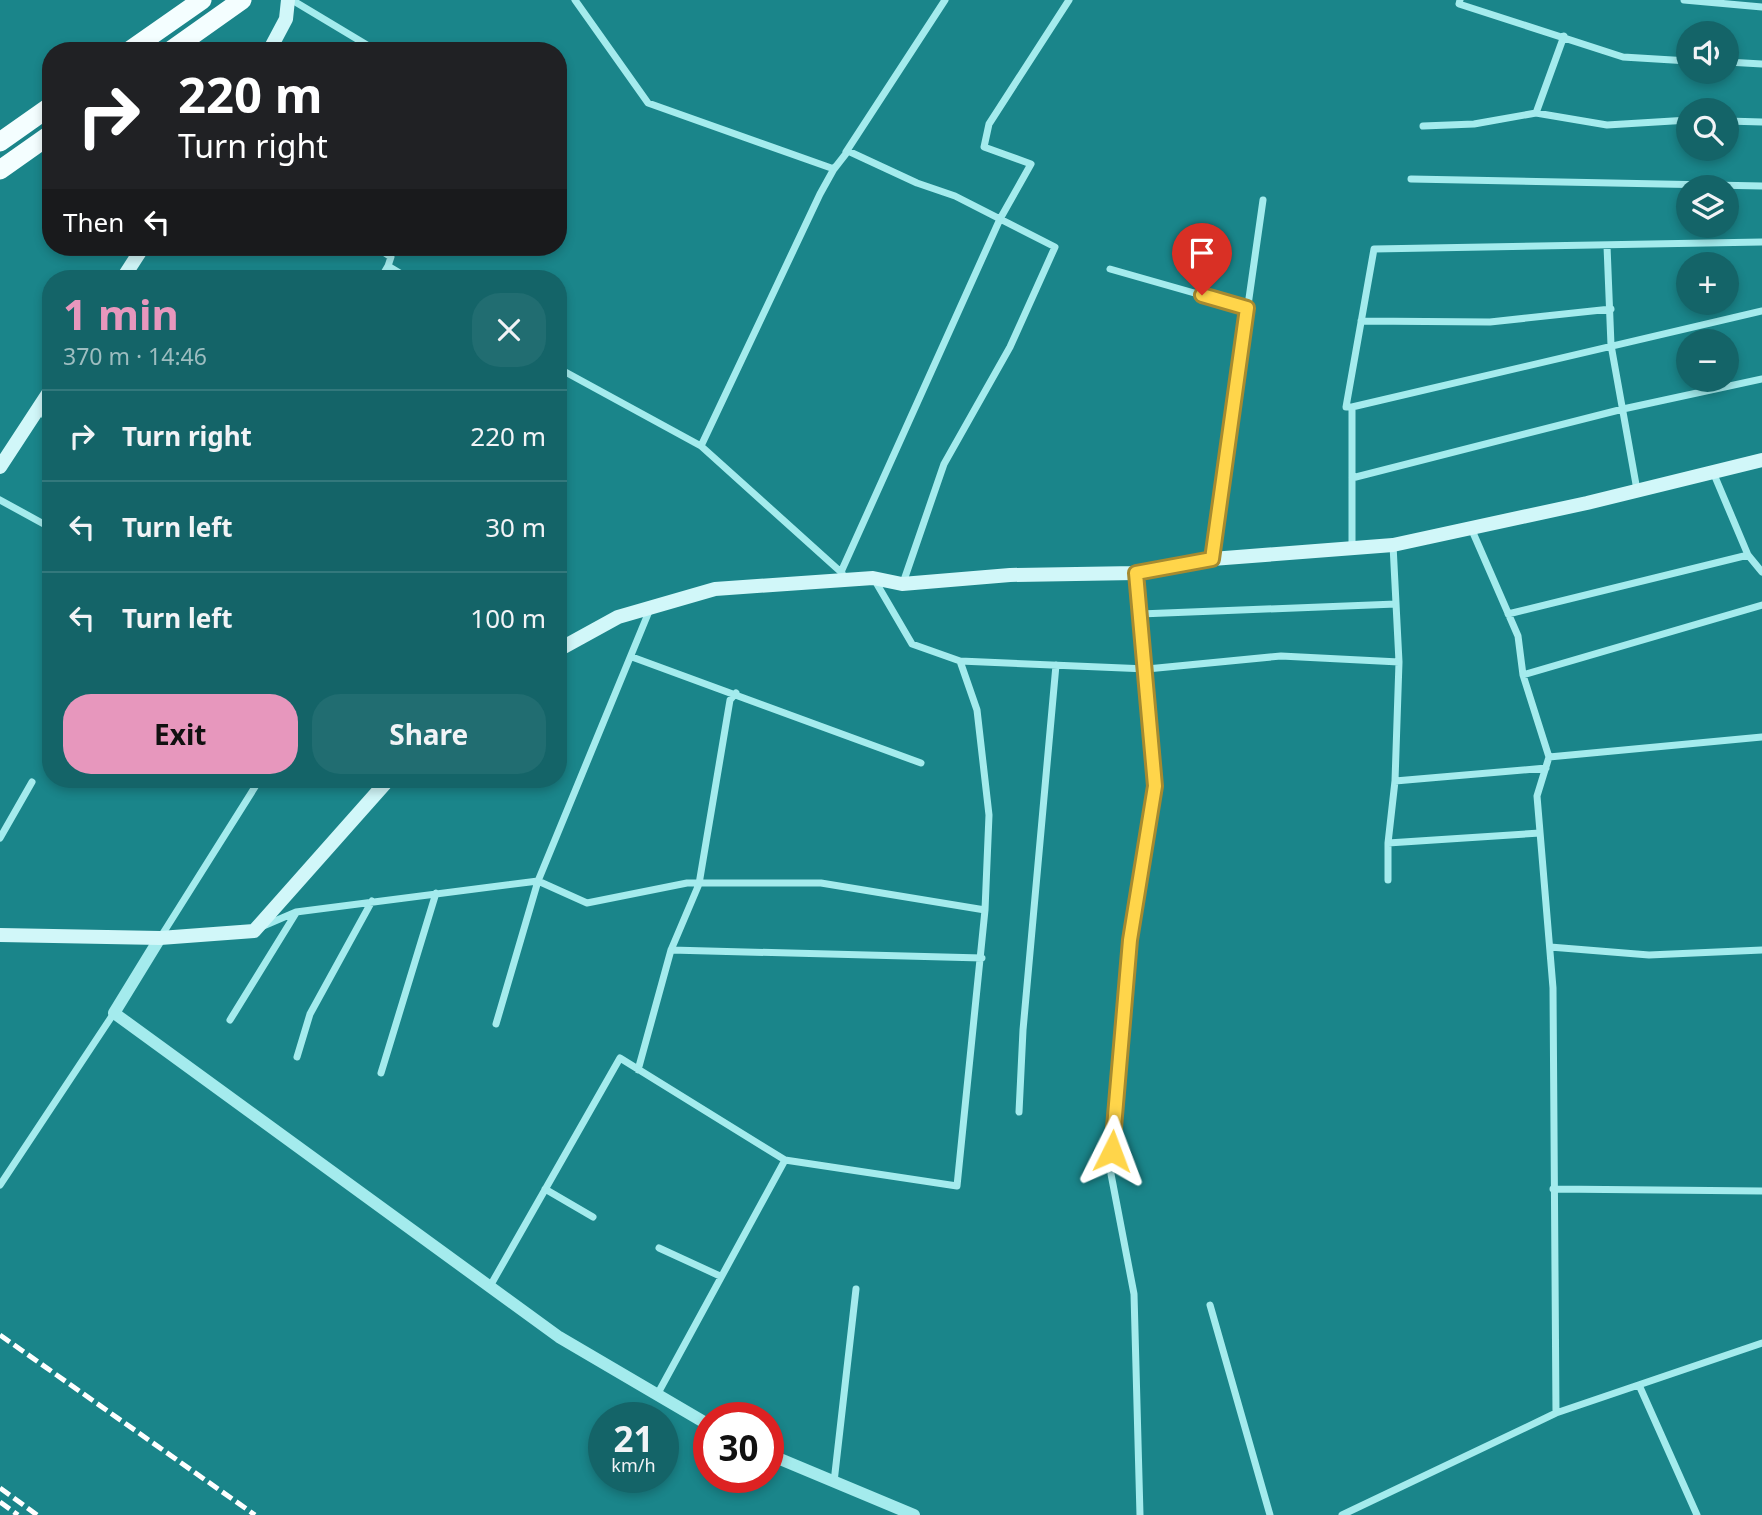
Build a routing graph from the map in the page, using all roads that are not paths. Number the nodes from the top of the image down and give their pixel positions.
1 (202, 0) edge
2 (242, 0) edge
3 (290, 0) edge
4 (575, 0) edge
5 (945, 0) edge
6 (1069, 0) edge
7 (1460, 0) edge
8 (1684, 0) edge
9 (1762, 7) edge
10 (1564, 36) junction
11 (143, 42) edge
12 (183, 42) edge
13 (274, 42) edge
14 (362, 42) edge
15 (1676, 60) edge
16 (1739, 63) edge
17 (1762, 64) edge
18 (42, 112) edge
19 (1536, 113) junction
20 (1676, 121) edge
21 (1739, 121) edge
22 (1762, 122) edge
23 (1423, 126) dead end
24 (42, 140) edge
25 (0, 142) edge
26 (834, 169) junction
27 (0, 170) edge
28 (1411, 178) dead end
29 (1762, 186) edge
30 (1263, 200) dead end
31 (1000, 219) junction
32 (1762, 243) edge
33 (1607, 246) junction
34 (390, 256) edge
35 (388, 266) junction
36 (1110, 269) dead end
37 (386, 270) edge
38 (395, 270) edge
39 (1247, 308) junction
40 (1611, 309) junction
41 (1762, 311) edge
42 (1361, 321) junction
43 (1611, 345) junction
44 (567, 373) edge
45 (1762, 380) edge
46 (42, 402) edge
47 (1352, 407) junction
48 (1623, 409) junction
49 (36, 411) junction
50 (42, 414) edge
51 (701, 446) junction
52 (1762, 460) edge
53 (0, 467) edge
54 (1713, 472) junction
55 (1352, 478) junction
56 (1637, 490) junction
57 (0, 500) edge
58 (42, 523) edge
59 (1471, 527) junction
60 (1393, 545) junction
61 (1352, 549) junction
62 (1748, 555) junction
63 (1212, 559) junction
64 (1762, 572) edge
65 (1136, 573) junction
66 (845, 577) junction
67 (873, 578) junction
68 (902, 584) junction
69 (1396, 604) junction
70 (1762, 605) edge
71 (650, 607) junction
72 (1140, 614) junction
73 (1508, 614) junction
74 (567, 645) edge
75 (632, 657) junction
76 (960, 661) junction
77 (1399, 662) junction
78 (1056, 665) junction
79 (1147, 669) junction
80 (1523, 675) junction
81 (736, 693) junction
82 (1762, 737) edge
83 (1549, 757) junction
84 (921, 763) dead end
85 (1546, 768) junction
86 (1395, 781) junction
87 (32, 782) dead end
88 (254, 788) edge
89 (381, 788) edge
90 (1540, 833) junction
91 (0, 838) edge
92 (1388, 843) junction
93 (1388, 880) dead end
94 (538, 881) junction
95 (699, 884) junction
96 (436, 893) junction
97 (372, 901) junction
98 (985, 910) junction
99 (296, 912) junction
100 (254, 930) junction
101 (0, 935) edge
102 (160, 938) junction
103 (1550, 947) junction
104 (671, 950) junction
105 (1762, 950) edge
106 (982, 958) junction
107 (114, 1013) junction
108 (230, 1020) dead end
109 (496, 1024) dead end
110 (298, 1057) dead end
111 (638, 1070) junction
112 (382, 1073) dead end
113 (1019, 1112) dead end
114 (785, 1160) junction
115 (0, 1185) edge
116 (545, 1189) junction
117 (1553, 1189) junction
118 (1762, 1191) edge
119 (593, 1217) dead end
120 (659, 1248) dead end
121 (720, 1276) junction
122 (489, 1289) junction
123 (856, 1289) dead end
124 (1210, 1305) dead end
125 (1762, 1343) edge
126 (1639, 1385) junction
127 (657, 1395) junction
128 (1556, 1413) junction
129 (693, 1416) edge
130 (784, 1461) edge
131 (834, 1482) junction
132 (914, 1515) edge
133 (1140, 1515) edge
134 (1270, 1515) edge
135 (1342, 1515) edge
136 (1697, 1515) edge

1 - 11 highway
2 - 12 highway
3 - 13 main road
3 - 14 street
4 - 26 street
5 - 26 street
6 - 31 street
7 - 10 street
8 - 9 street
10 - 15 street
10 - 19 street
16 - 17 street
18 - 25 highway
19 - 20 street
19 - 23 street
21 - 22 street
24 - 27 highway
26 - 31 street
26 - 51 street
28 - 29 street
30 - 39 street
31 - 66 street
31 - 68 street
32 - 33 street
33 - 40 street
33 - 42 street
34 - 35 street
35 - 37 street
35 - 38 street
36 - 39 street
39 - 63 street
40 - 42 street
40 - 43 street
41 - 43 street
42 - 47 street
43 - 47 street
43 - 48 street
44 - 51 street
45 - 48 street
46 - 49 main road
47 - 55 street
48 - 55 street
48 - 56 street
49 - 50 street
49 - 53 main road
51 - 66 street
52 - 54 main road
54 - 56 main road
54 - 62 street
55 - 61 street
56 - 59 main road
57 - 58 street
59 - 60 main road
59 - 73 street
60 - 61 main road
60 - 69 street
61 - 63 main road
62 - 64 street
62 - 73 street
63 - 65 main road
65 - 68 main road
65 - 72 street
66 - 67 main road
66 - 71 main road
67 - 68 main road
67 - 76 street
69 - 72 street
69 - 77 street
70 - 80 street
71 - 74 main road
71 - 75 street
72 - 79 street
73 - 80 street
75 - 81 street
75 - 94 street
76 - 78 street
76 - 98 street
77 - 79 street
77 - 86 street
78 - 79 street
78 - 113 street
79 - 133 street
80 - 83 street
81 - 84 street
81 - 95 street
82 - 83 street
83 - 85 street
85 - 86 street
85 - 90 street
86 - 92 street
87 - 91 street
88 - 102 street
89 - 100 main road
90 - 92 street
90 - 103 street
92 - 93 street
94 - 95 street
94 - 96 street
94 - 109 street
95 - 98 street
95 - 104 street
96 - 97 street
96 - 112 street
97 - 99 street
97 - 110 street
98 - 106 street
99 - 100 street
99 - 108 street
100 - 102 main road
101 - 102 main road
102 - 107 street
103 - 105 street
103 - 117 street
104 - 106 street
104 - 111 street
106 - 114 street
107 - 115 street
107 - 122 street
111 - 114 street
111 - 116 street
114 - 121 street
116 - 119 street
116 - 122 street
117 - 118 street
117 - 128 street
120 - 121 street
121 - 127 street
122 - 127 street
123 - 131 street
124 - 134 street
125 - 126 street
126 - 128 street
126 - 136 street
127 - 129 street
128 - 135 street
130 - 131 street
131 - 132 street

